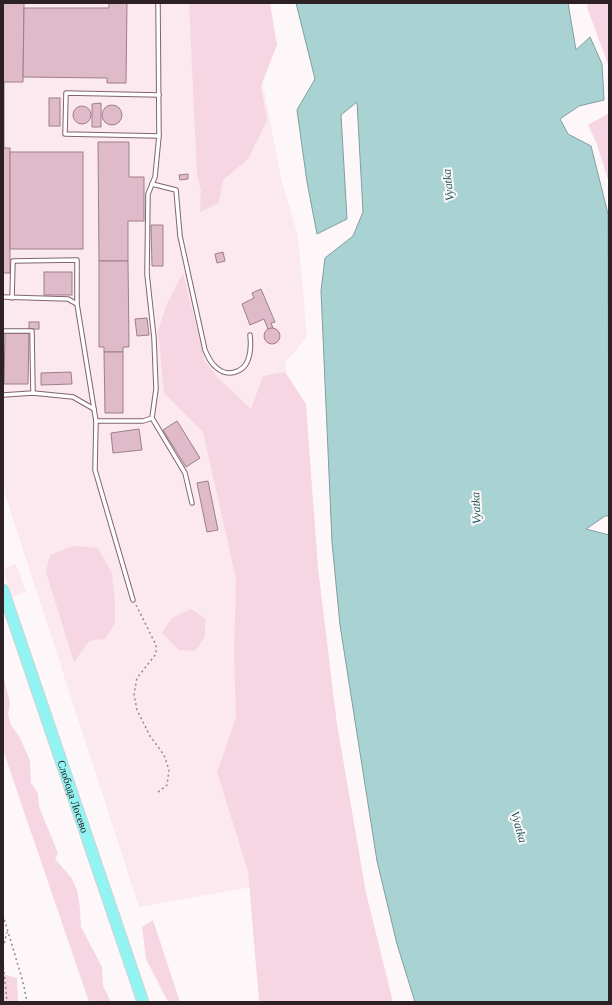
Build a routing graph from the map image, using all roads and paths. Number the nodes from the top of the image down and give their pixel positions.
1 (158, 3) edge
2 (160, 95) junction
3 (159, 136) junction
4 (152, 184) junction
5 (3, 297) edge
6 (12, 298) junction
7 (77, 304) junction
8 (3, 331) edge
9 (250, 336) dead end
10 (33, 393) junction
11 (3, 395) edge
12 (94, 409) junction
13 (152, 418) junction
14 (96, 421) junction
15 (192, 503) dead end
16 (3, 590) edge
17 (133, 600) joint
18 (158, 793) dead end
19 (3, 915) edge
20 (7, 932) junction
21 (3, 948) edge
22 (3, 962) edge
23 (7, 1002) edge
24 (27, 1002) edge
25 (143, 1002) edge

1 - 2 lane
2 - 3 lane
2 - 3 lane
3 - 4 lane
4 - 9 lane
4 - 13 lane
5 - 6 lane
6 - 7 lane
6 - 7 lane
7 - 12 lane
8 - 10 lane
10 - 11 lane
10 - 12 lane
12 - 14 lane
13 - 14 lane
13 - 15 lane
14 - 17 lane
16 - 25 main road, Слобода Лосево
17 - 18 path
19 - 20 path
20 - 21 path
20 - 24 path
22 - 23 path

